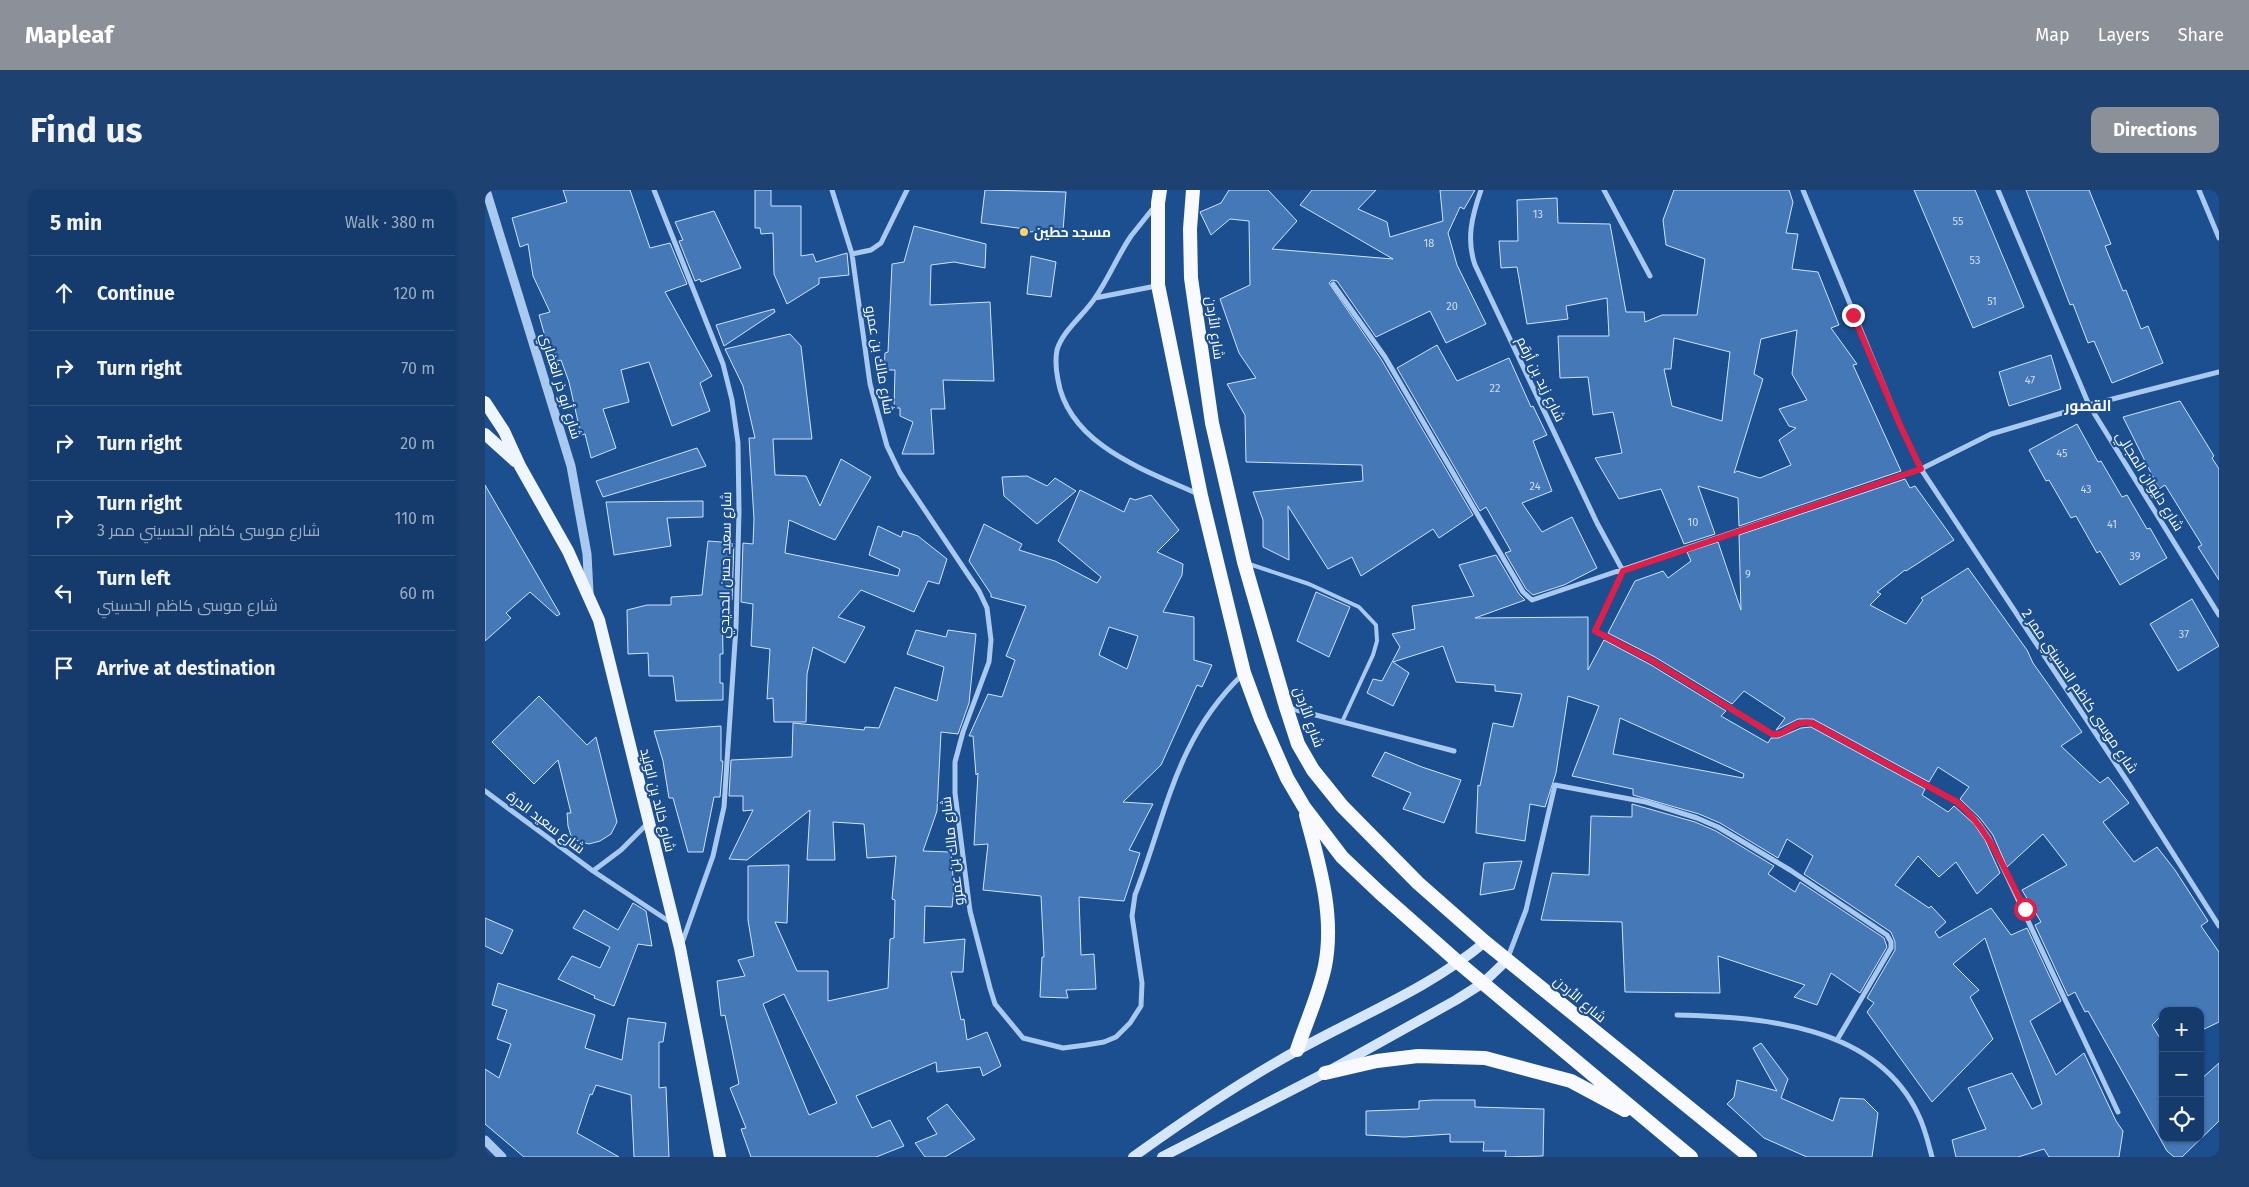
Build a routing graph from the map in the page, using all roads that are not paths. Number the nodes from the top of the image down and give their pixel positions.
1 (486, 190) edge
2 (654, 190) edge
3 (832, 190) edge
4 (907, 190) edge
5 (1193, 190) edge
6 (1481, 190) edge
7 (1604, 190) edge
8 (1803, 190) edge
9 (1998, 190) edge
10 (2199, 190) edge
11 (1159, 196) edge
12 (2219, 238) edge
13 (852, 254) junction
14 (1650, 276) dead end
15 (1333, 284) dead end
16 (1158, 286) junction
17 (1095, 298) junction
18 (2219, 372) edge
19 (485, 402) edge
20 (2089, 405) junction
21 (485, 434) edge
22 (520, 466) junction
23 (1921, 469) junction
24 (1201, 496) junction
25 (1244, 562) junction
26 (1623, 571) junction
27 (589, 595) junction
28 (2219, 615) edge
29 (1244, 673) junction
30 (1286, 707) junction
31 (1342, 722) junction
32 (1454, 751) dead end
33 (485, 791) edge
34 (1303, 807) junction
35 (648, 822) junction
36 (593, 871) junction
37 (673, 923) junction
38 (2219, 926) edge
39 (1485, 942) junction
40 (680, 948) junction
41 (1507, 960) junction
42 (1459, 963) junction
43 (1483, 983) junction
44 (1677, 1015) dead end
45 (1837, 1040) junction
46 (1297, 1050) junction
47 (1325, 1073) junction
48 (2118, 1112) dead end
49 (1651, 1124) junction
50 (485, 1140) edge
51 (502, 1157) edge
52 (720, 1157) edge
53 (1133, 1157) edge
54 (1162, 1157) edge
55 (1691, 1157) edge
56 (1750, 1157) edge
57 (1932, 1157) edge

1 - 27 street, شارع أبو ذر الغفاري
2 - 40 street, شارع سعيد حسن الحديدي
3 - 13 street, شارع مالك بن عمرو
4 - 13 street
5 - 25 highway, شارع الأردن
6 - 26 street, شارع زيد بن أرقم
7 - 14 street
8 - 23 street, شارع موسى كاظم الحسيني ممر 2
9 - 20 street, شارع دليوان المجالي
10 - 12 street
11 - 16 highway
11 - 17 street
13 - 29 street, شارع مالك بن عمرو
15 - 26 street
16 - 17 street
16 - 24 highway
17 - 24 street
18 - 20 street
19 - 22 main road, شارع خالد بن الوليد
20 - 23 street
20 - 28 street, شارع دليوان المجالي
21 - 22 main road, شارع خالد بن الوليد
22 - 27 main road, شارع خالد بن الوليد
23 - 26 street
23 - 38 street, شارع موسى كاظم الحسيني ممر 2
24 - 29 highway
25 - 30 highway, شارع الأردن
25 - 31 lane
26 - 48 street
27 - 35 main road, شارع خالد بن الوليد
29 - 34 highway
30 - 31 street
30 - 39 highway, شارع الأردن
31 - 32 street
33 - 36 street, شارع سعيد الدرة
34 - 42 highway
34 - 46 highway
35 - 36 street, شارع سعيد الدرة
35 - 37 main road, شارع خالد بن الوليد
36 - 37 street, شارع سعيد الدرة
37 - 40 main road, شارع خالد بن الوليد
39 - 41 highway, شارع الأردن
39 - 42 main road
40 - 52 main road, شارع خالد بن الوليد
41 - 43 main road
41 - 45 street
41 - 56 highway, شارع الأردن
42 - 43 highway
42 - 46 main road
43 - 47 main road
43 - 49 highway
44 - 45 street
45 - 57 street
46 - 53 main road
47 - 49 highway
47 - 54 main road
49 - 55 highway
50 - 51 street

